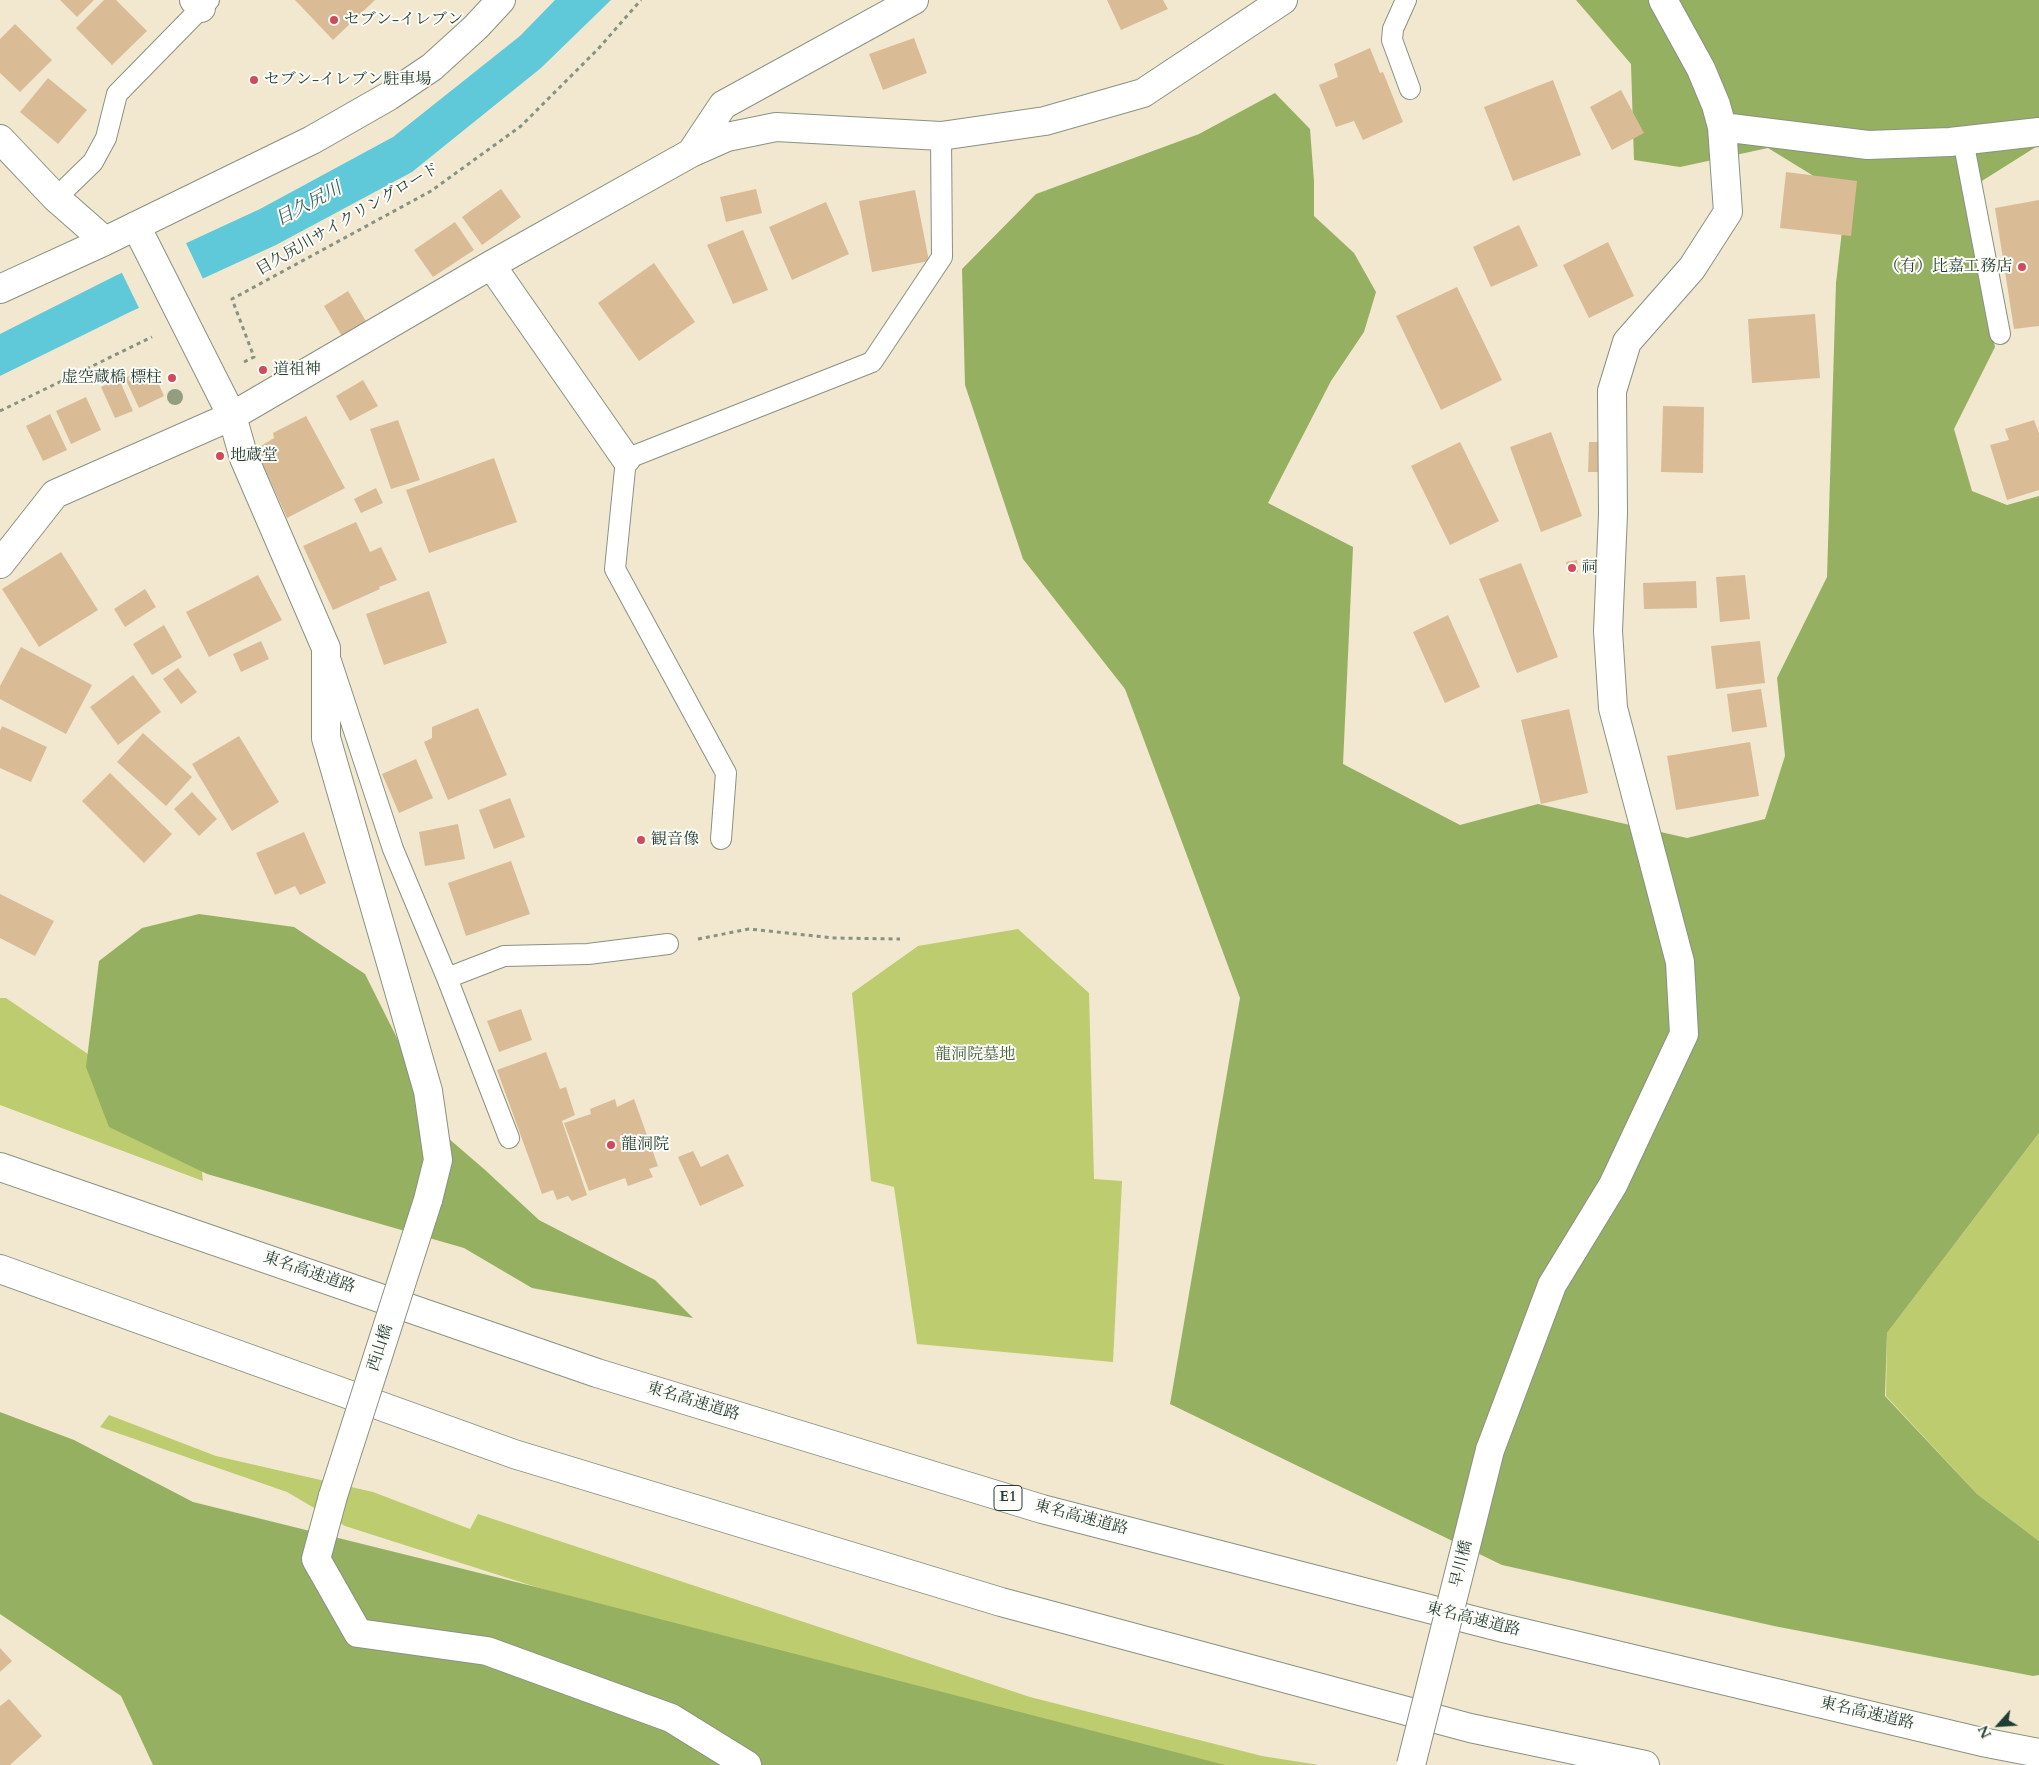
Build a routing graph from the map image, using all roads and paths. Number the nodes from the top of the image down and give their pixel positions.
1 (500, 0) edge
2 (641, 0) edge
3 (914, 0) edge
4 (1283, 0) edge
5 (1406, 0) edge
6 (1663, 0) edge
7 (201, 3) edge
8 (1410, 89) dead end
9 (1722, 127) junction
10 (2039, 132) edge
11 (940, 136) junction
12 (0, 139) edge
13 (1963, 140) junction
14 (691, 153) junction
15 (56, 198) junction
16 (140, 234) junction
17 (105, 241) junction
18 (491, 265) junction
19 (0, 289) edge
20 (157, 334) dead end
21 (2000, 334) dead end
22 (242, 363) dead end
23 (0, 411) edge
24 (232, 416) junction
25 (626, 459) junction
26 (0, 564) edge
27 (326, 648) junction
28 (721, 839) dead end
29 (900, 940) dead end
30 (668, 944) joint
31 (447, 978) junction
32 (509, 1138) dead end
33 (0, 1167) edge
34 (0, 1269) edge
35 (2039, 1753) edge
36 (747, 1765) edge
37 (1411, 1765) edge
38 (1645, 1765) edge

1 - 16 main road
2 - 22 path, 目久尻川サイクリングロード
3 - 14 main road
4 - 11 main road
5 - 8 lane
6 - 9 main road, 早川橋
7 - 15 lane
9 - 13 main road
9 - 37 main road, 早川橋, bridge
10 - 13 main road
11 - 14 main road
11 - 25 lane
12 - 15 main road
13 - 21 lane
14 - 18 main road
15 - 17 main road
16 - 17 main road
16 - 24 main road
17 - 19 main road
18 - 24 main road
18 - 25 main road
20 - 23 path
24 - 26 main road
24 - 27 main road
25 - 28 lane
27 - 31 lane
27 - 36 main road, 西山橋, bridge
29 - 30 path
30 - 31 lane
31 - 32 lane
33 - 35 main road, 東名高速道路 / E1
34 - 38 main road

